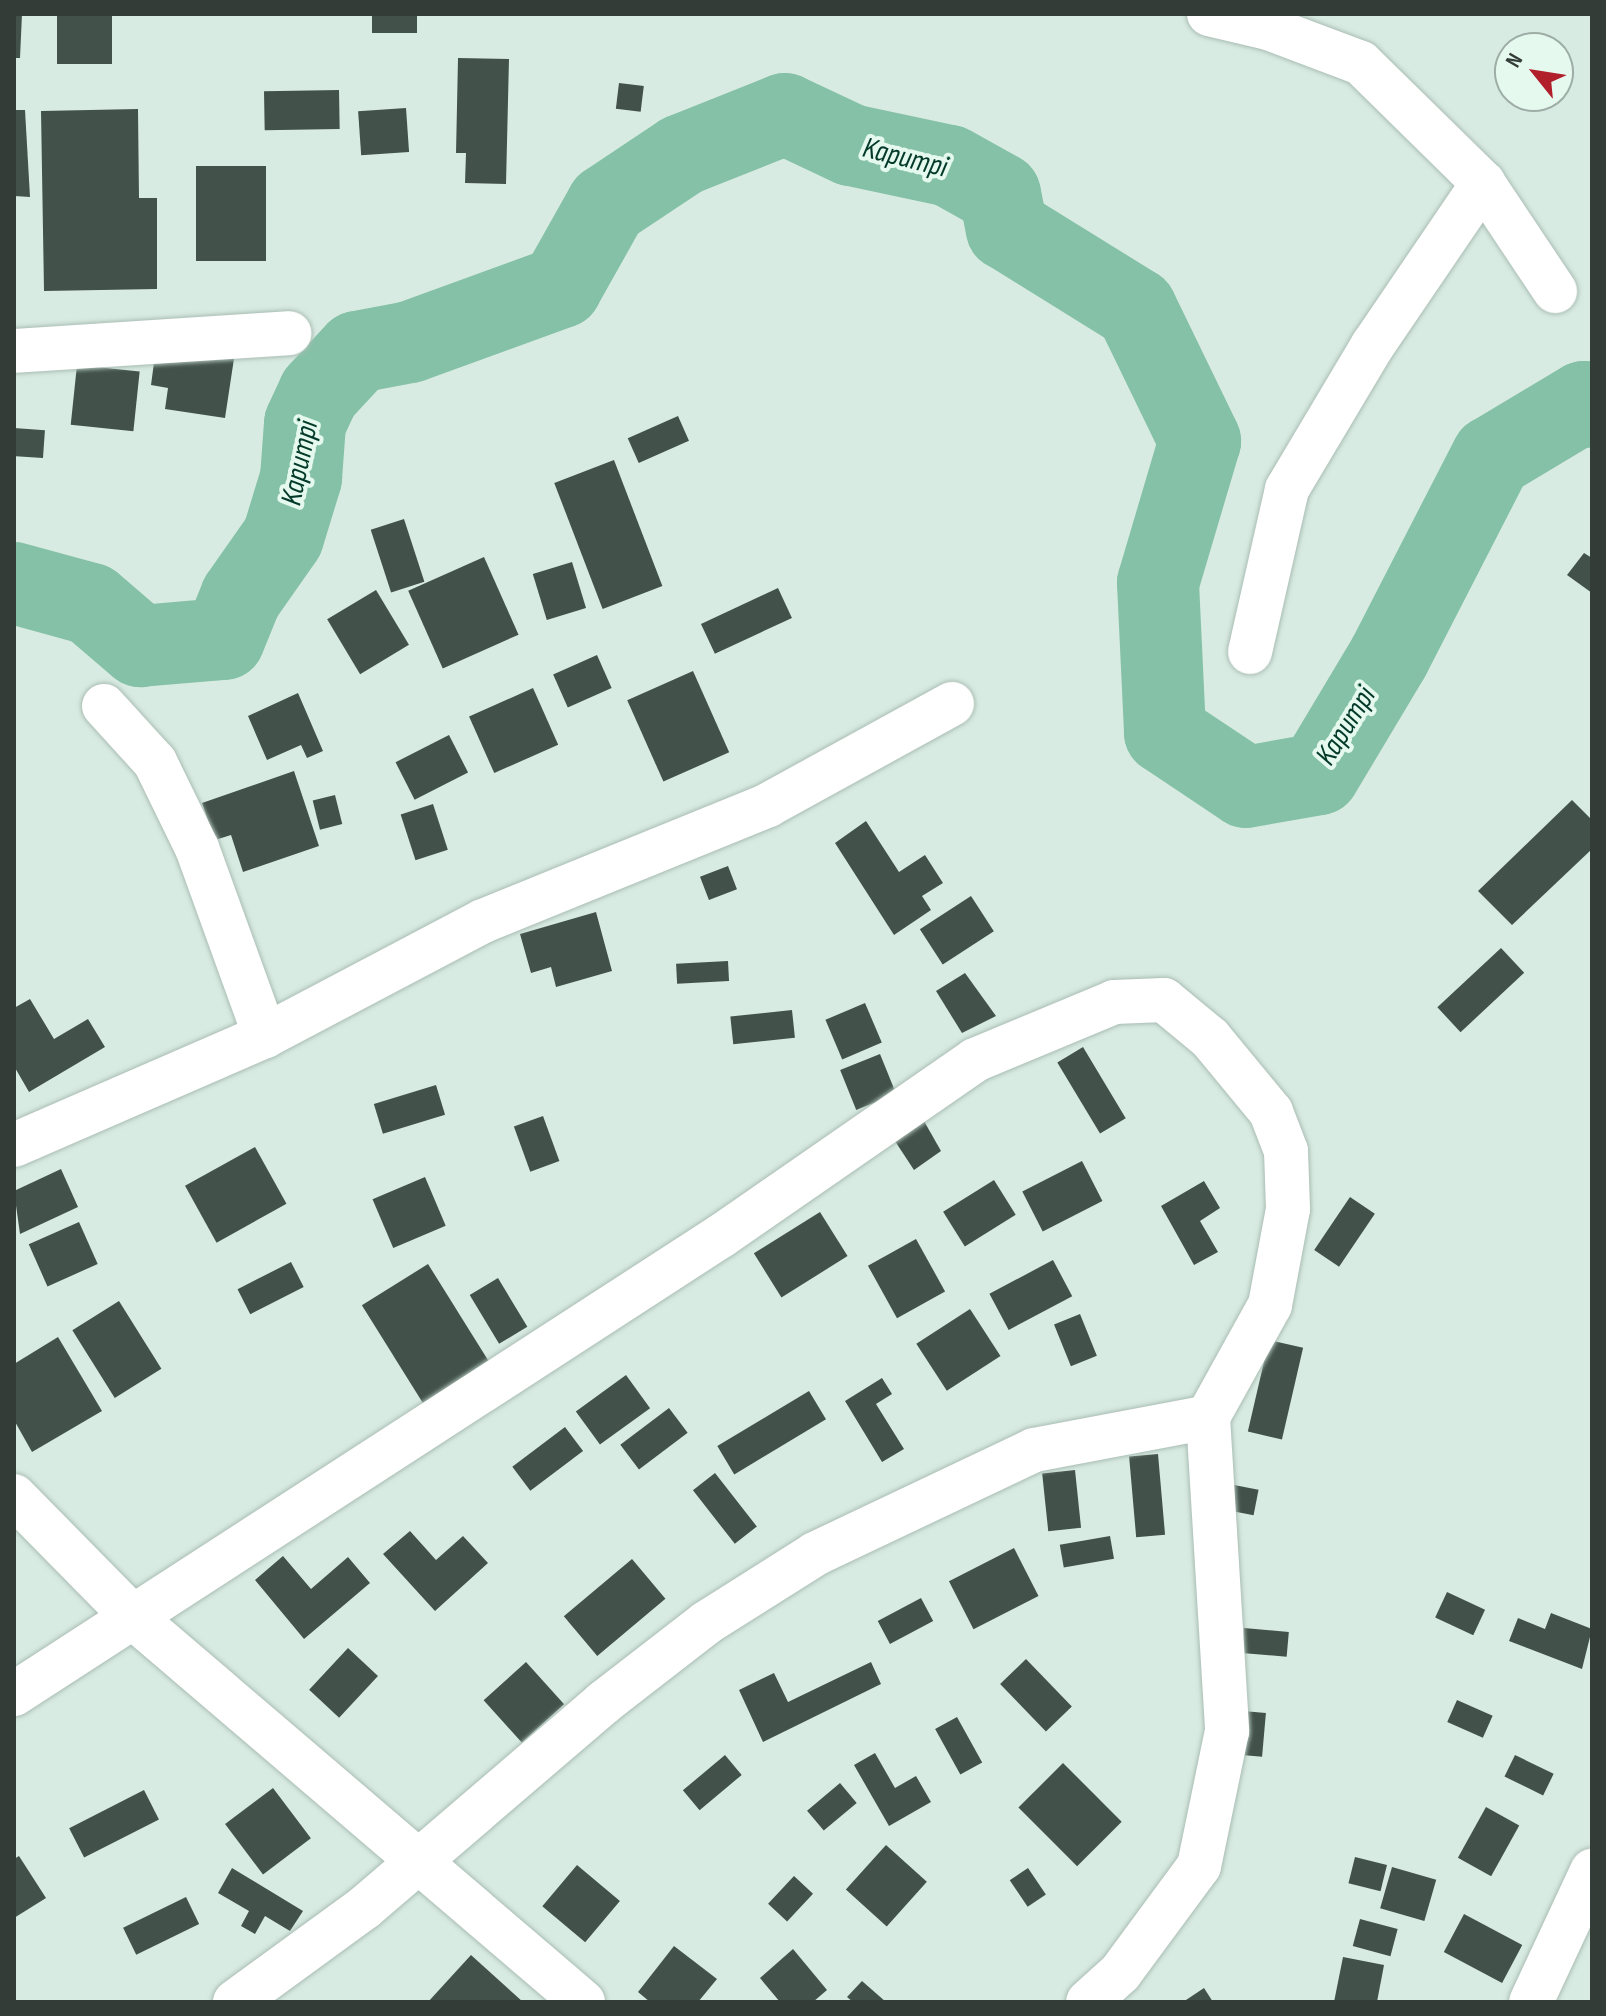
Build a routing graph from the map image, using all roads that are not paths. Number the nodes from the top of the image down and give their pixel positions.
1 (1209, 14) edge
2 (1483, 183) junction
3 (1555, 291) dead end
4 (289, 333) dead end
5 (14, 351) edge
6 (1250, 652) dead end
7 (952, 704) dead end
8 (104, 706) dead end
9 (265, 1036) junction
10 (14, 1145) edge
11 (1208, 1417) junction
12 (14, 1496) edge
13 (134, 1618) junction
14 (14, 1694) edge
15 (418, 1861) junction
16 (1592, 1871) edge
17 (235, 2002) edge
18 (583, 2002) edge
19 (1088, 2002) edge
20 (1531, 2002) edge

1 - 2 street
2 - 3 street
2 - 6 street
4 - 5 street
7 - 9 street
8 - 9 street
9 - 10 street
11 - 13 street
11 - 15 street
11 - 19 street
12 - 13 street
13 - 14 street
13 - 15 street
15 - 17 street
15 - 18 street
16 - 20 street

